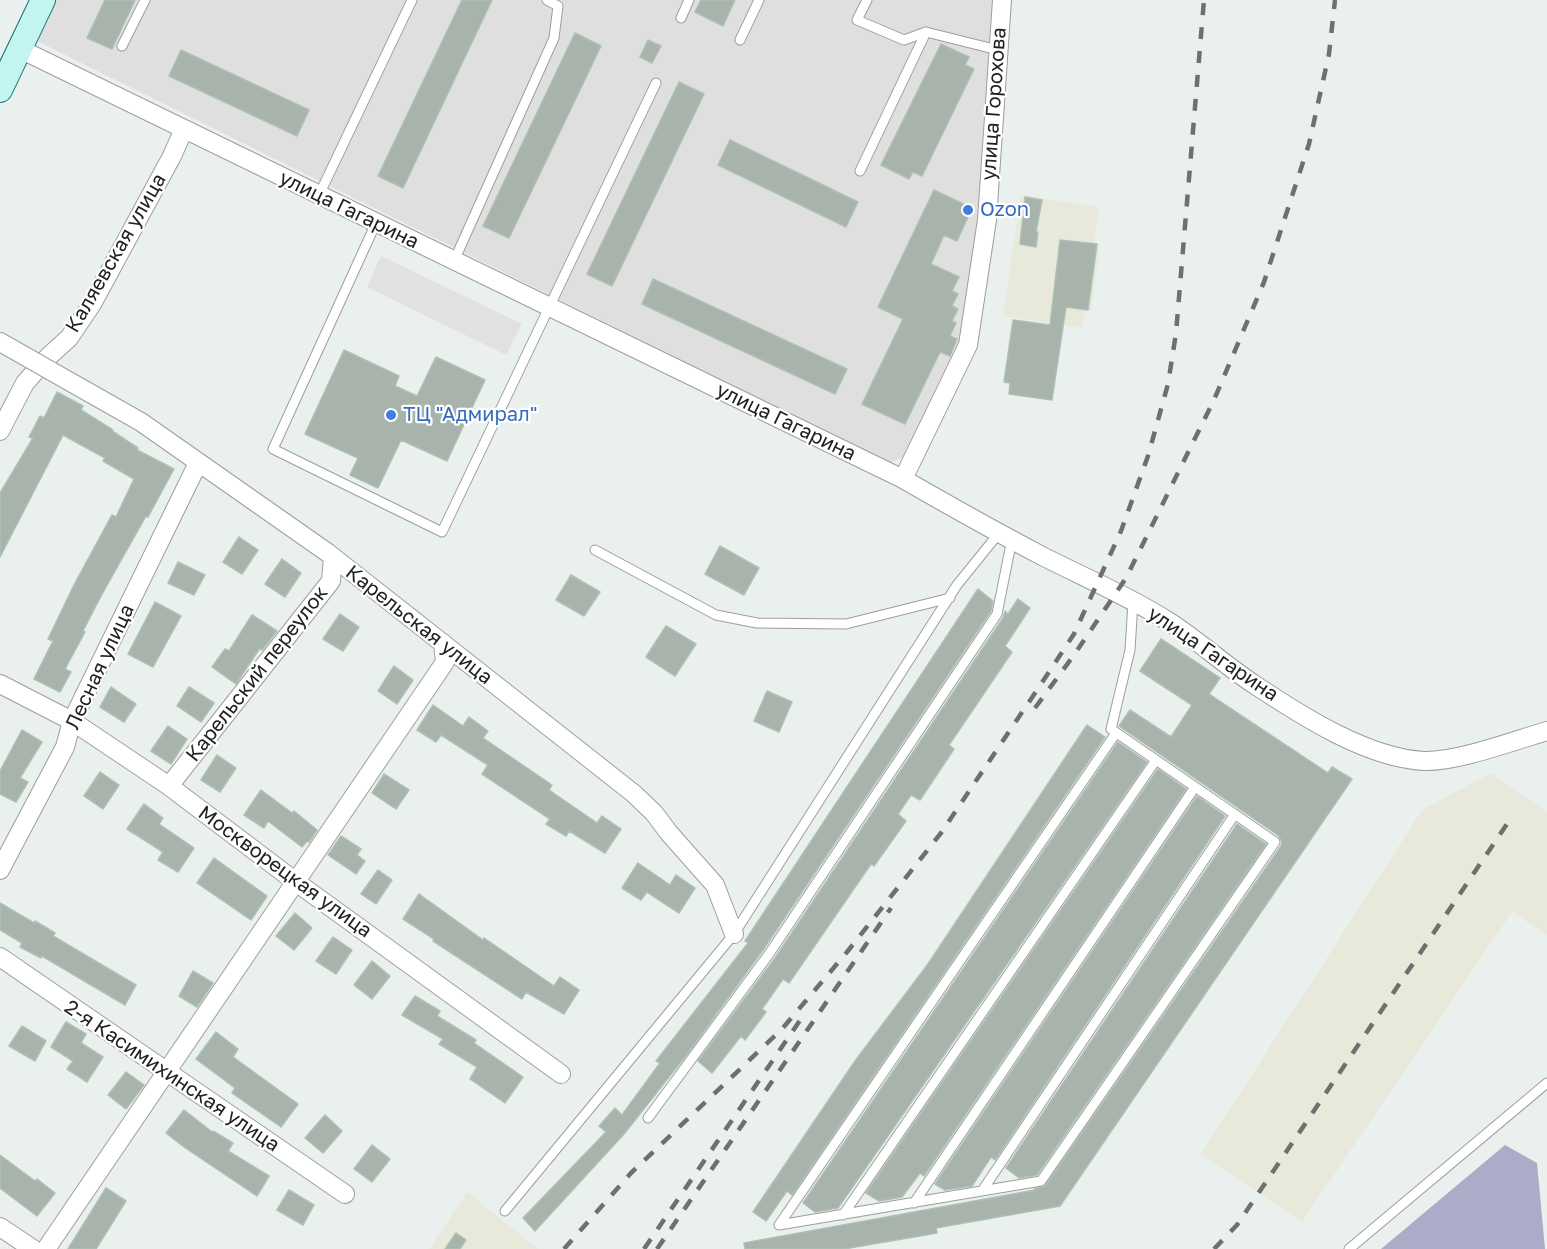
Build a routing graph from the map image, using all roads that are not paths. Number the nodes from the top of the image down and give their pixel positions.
1 (43, 0) edge
2 (145, 0) edge
3 (412, 0) edge
4 (546, 0) edge
5 (689, 0) edge
6 (759, 0) edge
7 (867, 0) edge
8 (1002, 0) edge
9 (681, 18) dead end
10 (926, 32) junction
11 (740, 40) dead end
12 (122, 46) dead end
13 (20, 50) junction
14 (998, 50) junction
15 (656, 83) dead end
16 (0, 90) edge
17 (184, 129) junction
18 (860, 171) dead end
19 (320, 195) junction
20 (376, 223) junction
21 (454, 261) junction
22 (550, 307) junction
23 (0, 342) edge
24 (0, 431) edge
25 (198, 463) junction
26 (903, 479) junction
27 (1006, 536) junction
28 (595, 550) dead end
29 (333, 557) junction
30 (950, 598) junction
31 (1133, 603) junction
32 (443, 643) junction
33 (0, 684) edge
34 (72, 721) junction
35 (1547, 731) edge
36 (1116, 733) junction
37 (1156, 760) junction
38 (169, 786) junction
39 (1195, 787) junction
40 (1235, 814) junction
41 (0, 870) edge
42 (296, 882) junction
43 (734, 934) junction
44 (0, 957) edge
45 (167, 1073) junction
46 (561, 1074) dead end
47 (1547, 1083) edge
48 (648, 1118) dead end
49 (982, 1191) junction
50 (345, 1194) dead end
51 (914, 1203) junction
52 (505, 1211) dead end
53 (843, 1215) junction
54 (0, 1227) edge
55 (33, 1249) edge
56 (46, 1249) edge
57 (1349, 1249) edge

1 - 13 street
2 - 12 lane
3 - 19 lane
4 - 21 lane
5 - 9 lane
6 - 11 lane
7 - 10 lane
8 - 14 street, улица Горохова
10 - 14 lane
10 - 18 lane
13 - 16 street
13 - 17 street, улица Гагарина
14 - 26 street, улица Горохова
15 - 22 lane
17 - 19 street, улица Гагарина
17 - 24 street, Каляевская улица
19 - 20 street, улица Гагарина
20 - 21 street, улица Гагарина
20 - 22 lane
21 - 22 street, улица Гагарина
22 - 26 street, улица Гагарина
23 - 25 street, Карельская улица, bridge
25 - 29 street, Карельская улица
25 - 34 street, Лесная улица
26 - 27 street, улица Гагарина
27 - 30 lane
27 - 31 street, улица Гагарина
27 - 48 lane
28 - 30 lane
29 - 32 street, Карельская улица
29 - 38 street, Карельский переулок
30 - 43 lane
31 - 35 street, улица Гагарина
31 - 36 lane
32 - 42 street
32 - 43 street, Карельская улица
33 - 34 street, Москворецкая улица
34 - 38 street, Москворецкая улица
34 - 41 street, Лесная улица
36 - 37 lane
36 - 53 lane
37 - 39 lane
37 - 53 lane
38 - 42 street, Москворецкая улица
39 - 40 lane
39 - 51 lane
40 - 49 lane
40 - 49 lane
42 - 45 street
42 - 46 street, Москворецкая улица
43 - 52 lane
44 - 45 street, 2-я Касимихинская улица
45 - 50 street, 2-я Касимихинская улица
45 - 56 street
47 - 57 lane
49 - 51 lane
51 - 53 lane
54 - 55 street

